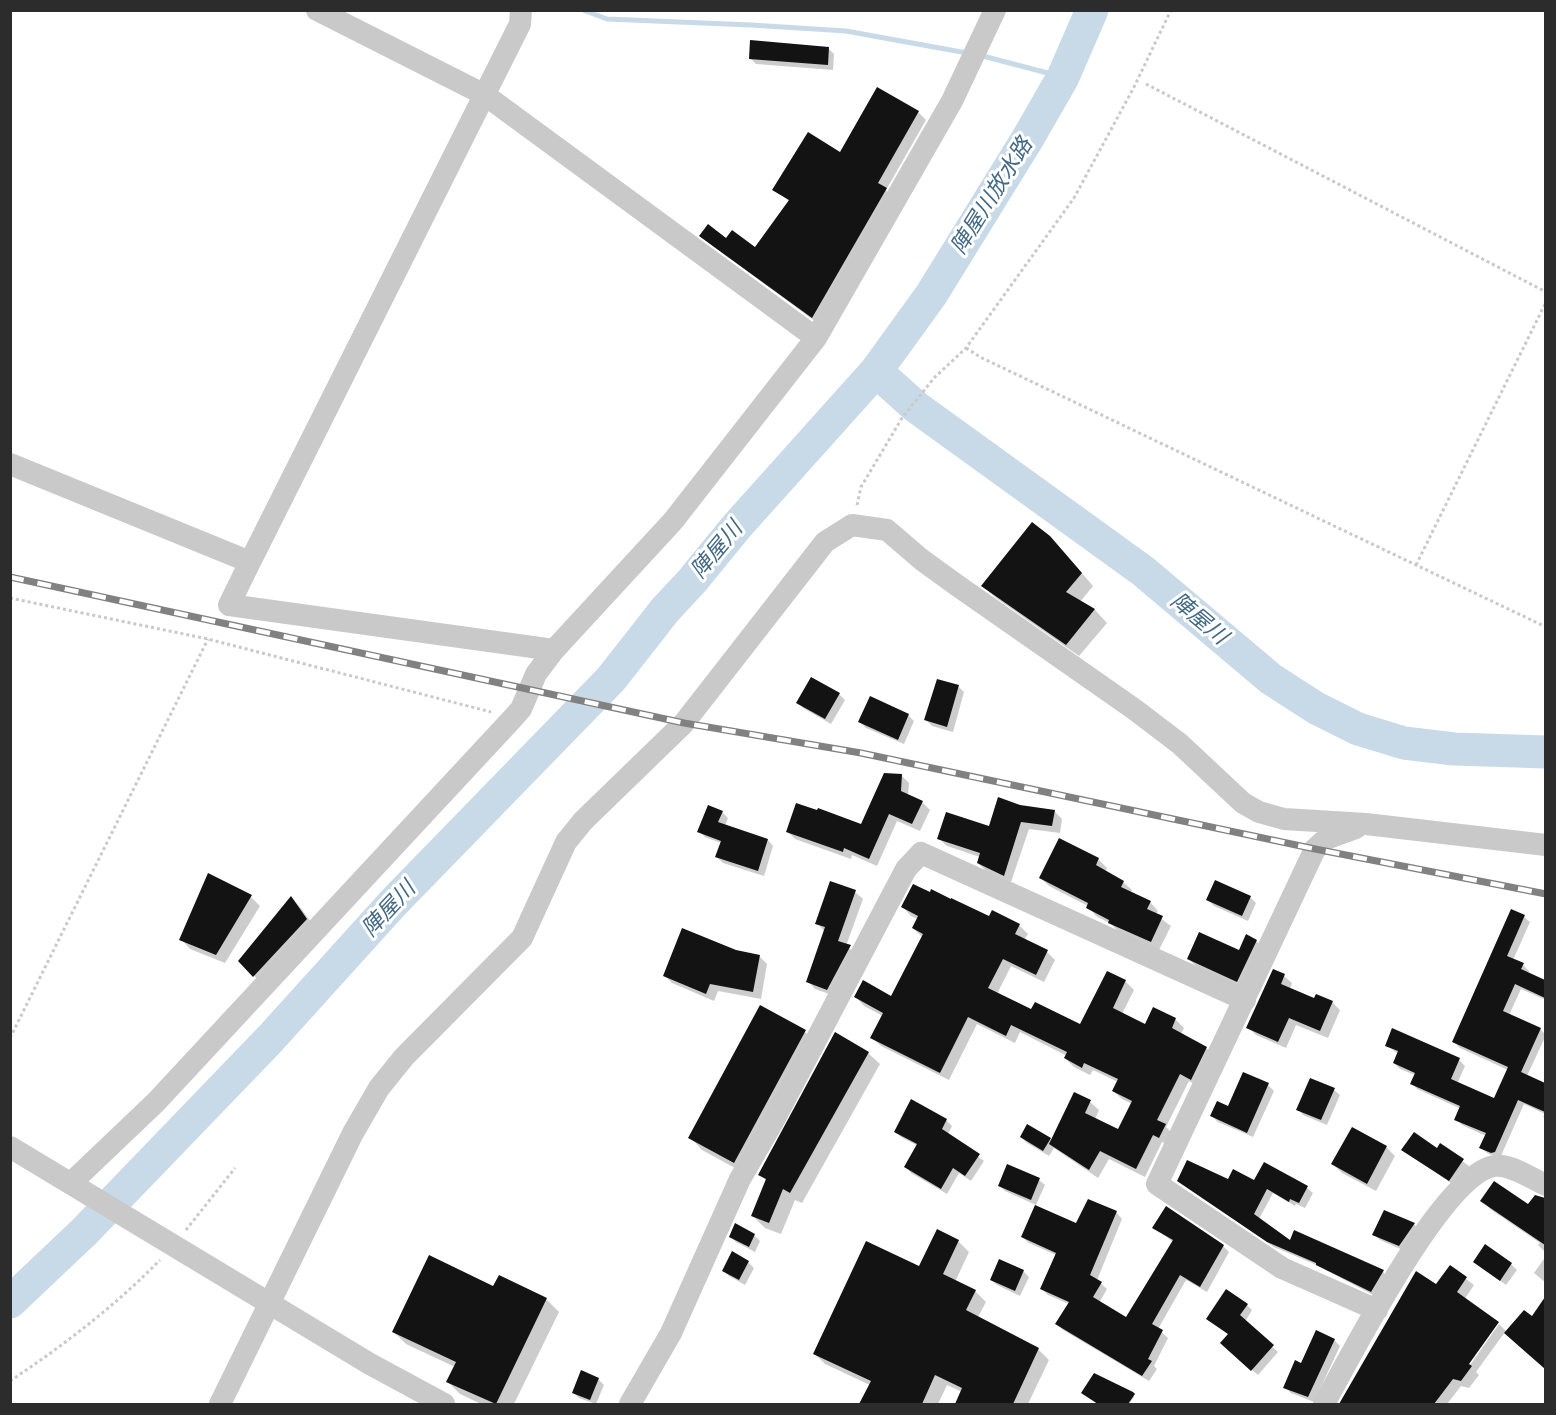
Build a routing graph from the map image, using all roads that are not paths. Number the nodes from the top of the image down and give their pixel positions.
1 (317, 10) edge
2 (521, 10) edge
3 (995, 10) edge
4 (485, 95) junction
5 (816, 338) junction
6 (10, 464) edge
7 (250, 562) junction
8 (554, 651) junction
9 (1366, 824) junction
10 (1545, 845) edge
11 (1245, 1000) junction
12 (10, 1147) edge
13 (1545, 1185) edge
14 (75, 1186) junction
15 (270, 1305) junction
16 (1377, 1310) junction
17 (220, 1404) edge
18 (444, 1404) edge
19 (630, 1404) edge
20 (1324, 1404) edge

1 - 4 street
2 - 4 street
3 - 5 street
4 - 5 street
4 - 7 street
5 - 8 street
6 - 7 street
7 - 8 street
8 - 14 street
9 - 10 street
9 - 11 street
9 - 15 street
11 - 16 street
11 - 19 street
12 - 14 street
13 - 16 street
14 - 15 street
15 - 17 street
15 - 18 street
16 - 20 street

